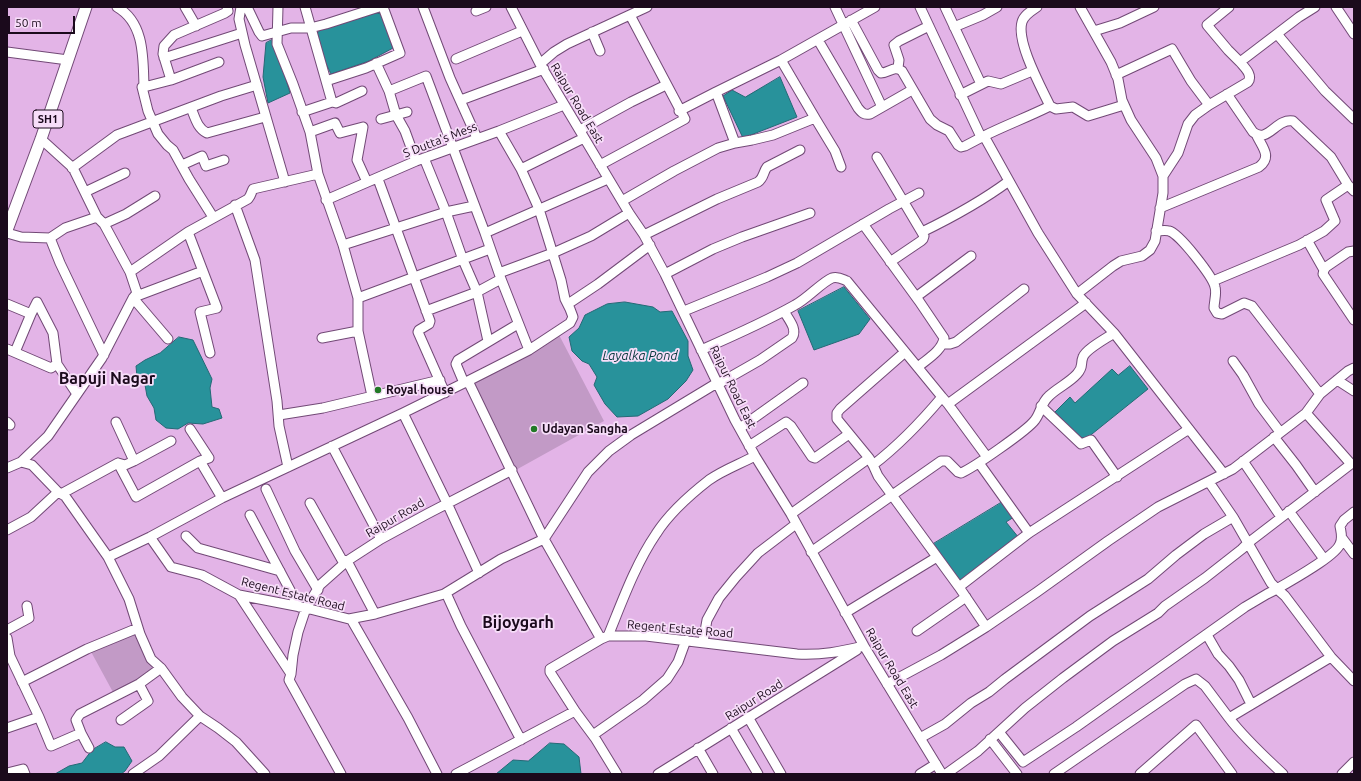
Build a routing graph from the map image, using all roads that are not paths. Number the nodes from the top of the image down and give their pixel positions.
1 (86, 7) edge
2 (117, 7) edge
3 (185, 7) edge
4 (228, 7) edge
5 (241, 7) edge
6 (247, 7) edge
7 (278, 7) edge
8 (305, 7) edge
9 (379, 7) edge
10 (383, 7) edge
11 (423, 7) edge
12 (486, 7) edge
13 (511, 7) edge
14 (647, 7) edge
15 (835, 7) edge
16 (920, 7) edge
17 (945, 7) edge
18 (997, 7) edge
19 (1037, 7) edge
20 (1080, 7) edge
21 (1154, 7) edge
22 (1229, 7) edge
23 (1315, 7) edge
24 (1336, 7) edge
25 (873, 8) edge
26 (476, 11) dead end
27 (630, 15) junction
28 (847, 23) junction
29 (196, 26) junction
30 (929, 26) junction
31 (954, 27) junction
32 (310, 28) junction
33 (522, 31) junction
34 (1094, 31) junction
35 (278, 32) junction
36 (592, 32) junction
37 (242, 33) junction
38 (1277, 34) junction
39 (1354, 34) edge
40 (818, 40) junction
41 (600, 50) dead end
42 (7, 52) edge
43 (164, 58) junction
44 (456, 59) dead end
45 (68, 60) junction
46 (781, 60) junction
47 (219, 62) dead end
48 (1240, 62) junction
49 (376, 63) junction
50 (542, 67) junction
51 (898, 68) junction
52 (1032, 71) junction
53 (1116, 75) junction
54 (171, 80) junction
55 (326, 81) junction
56 (981, 84) junction
57 (257, 85) junction
58 (666, 85) junction
59 (144, 87) junction
60 (912, 90) junction
61 (362, 91) dead end
62 (389, 91) junction
63 (716, 92) junction
64 (1227, 94) junction
65 (960, 95) junction
66 (461, 100) junction
67 (332, 102) junction
68 (564, 105) junction
69 (1124, 105) junction
70 (1209, 105) junction
71 (1050, 106) junction
72 (882, 107) junction
73 (191, 108) junction
74 (679, 111) junction
75 (302, 112) junction
76 (407, 112) dead end
77 (396, 115) junction
78 (265, 117) junction
79 (815, 118) junction
80 (381, 119) dead end
81 (1354, 119) edge
82 (153, 122) junction
83 (499, 131) junction
84 (310, 132) junction
85 (582, 134) junction
86 (1258, 136) junction
87 (982, 137) junction
88 (477, 138) junction
89 (41, 139) junction
90 (735, 143) junction
91 (453, 147) junction
92 (800, 150) dead end
93 (877, 157) dead end
94 (224, 160) dead end
95 (420, 160) junction
96 (182, 165) junction
97 (600, 165) junction
98 (841, 167) dead end
99 (72, 168) junction
100 (521, 169) junction
101 (125, 173) dead end
102 (318, 174) junction
103 (1164, 176) junction
104 (378, 179) junction
105 (608, 179) junction
106 (1010, 181) junction
107 (285, 182) junction
108 (367, 182) junction
109 (1351, 188) edge
110 (85, 192) junction
111 (919, 193) dead end
112 (155, 196) dead end
113 (326, 200) junction
114 (622, 201) junction
115 (904, 202) junction
116 (235, 205) junction
117 (474, 206) junction
118 (1160, 208) junction
119 (539, 209) junction
120 (446, 212) junction
121 (629, 213) junction
122 (810, 213) dead end
123 (98, 217) junction
124 (213, 217) junction
125 (104, 224) junction
126 (863, 224) junction
127 (396, 228) junction
128 (1156, 231) junction
129 (7, 232) edge
130 (188, 232) junction
131 (485, 232) junction
132 (922, 232) junction
133 (644, 235) junction
134 (50, 238) junction
135 (1308, 240) junction
136 (342, 245) junction
137 (650, 245) junction
138 (490, 249) junction
139 (1354, 251) edge
140 (553, 253) junction
141 (971, 256) dead end
142 (463, 260) junction
143 (890, 262) junction
144 (1324, 270) junction
145 (130, 272) junction
146 (203, 272) junction
147 (665, 274) junction
148 (414, 276) junction
149 (500, 276) junction
150 (1213, 281) junction
151 (1024, 289) dead end
152 (477, 292) junction
153 (1077, 294) junction
154 (916, 297) junction
155 (134, 298) junction
156 (358, 298) junction
157 (7, 304) edge
158 (568, 304) junction
159 (1086, 304) junction
160 (426, 310) junction
161 (684, 311) junction
162 (784, 311) junction
163 (31, 314) junction
164 (1354, 320) edge
165 (518, 324) junction
166 (358, 331) junction
167 (1114, 333) junction
168 (322, 338) dead end
169 (168, 339) dead end
170 (488, 341) junction
171 (943, 344) junction
172 (529, 350) junction
173 (702, 350) junction
174 (11, 351) edge
175 (905, 352) junction
176 (210, 353) dead end
177 (104, 355) junction
178 (1233, 361) dead end
179 (57, 364) junction
180 (918, 367) junction
181 (1354, 368) edge
182 (440, 380) junction
183 (1337, 380) junction
184 (466, 382) junction
185 (803, 383) dead end
186 (718, 384) junction
187 (1354, 391) edge
188 (445, 392) junction
189 (77, 394) junction
190 (1320, 394) junction
191 (372, 396) junction
192 (945, 401) junction
193 (1041, 406) junction
194 (403, 413) junction
195 (1306, 413) junction
196 (279, 415) junction
197 (116, 422) dead end
198 (740, 428) junction
199 (190, 429) dead end
200 (1189, 429) junction
201 (849, 434) junction
202 (1277, 435) junction
203 (171, 441) dead end
204 (332, 446) junction
205 (750, 446) junction
206 (755, 456) junction
207 (986, 457) junction
208 (134, 461) junction
209 (871, 461) junction
210 (1243, 461) junction
211 (21, 462) junction
212 (200, 462) junction
213 (118, 463) junction
214 (979, 463) junction
215 (1353, 463) edge
216 (288, 467) junction
217 (7, 468) edge
218 (512, 470) junction
219 (1224, 474) junction
220 (1117, 477) junction
221 (1209, 482) junction
222 (266, 489) dead end
223 (1315, 492) junction
224 (60, 493) junction
225 (892, 496) junction
226 (222, 498) junction
227 (310, 503) dead end
228 (447, 503) junction
229 (1354, 512) edge
230 (791, 514) junction
231 (1285, 514) junction
232 (250, 516) dead end
233 (1233, 517) junction
234 (796, 524) junction
235 (7, 530) edge
236 (1029, 533) junction
237 (186, 536) dead end
238 (150, 537) junction
239 (1342, 538) junction
240 (381, 539) junction
241 (544, 539) junction
242 (1248, 542) junction
243 (811, 552) junction
244 (1354, 554) edge
245 (108, 557) junction
246 (937, 557) junction
247 (1324, 559) junction
248 (347, 562) junction
249 (280, 571) junction
250 (478, 573) junction
251 (959, 587) junction
252 (1277, 589) junction
253 (318, 590) junction
254 (446, 593) junction
255 (239, 595) junction
256 (966, 597) junction
257 (26, 606) dead end
258 (303, 607) junction
259 (845, 613) junction
260 (375, 614) junction
261 (351, 619) junction
262 (986, 627) junction
263 (138, 628) junction
264 (7, 630) edge
265 (917, 631) dead end
266 (1207, 635) junction
267 (7, 638) edge
268 (604, 638) junction
269 (686, 640) junction
270 (703, 642) junction
271 (864, 646) junction
272 (8, 657) edge
273 (1331, 657) junction
274 (161, 668) junction
275 (291, 674) junction
276 (1354, 681) edge
277 (22, 682) junction
278 (139, 684) junction
279 (887, 684) junction
280 (1252, 704) junction
281 (576, 711) junction
282 (200, 716) junction
283 (39, 717) junction
284 (748, 718) junction
285 (1229, 718) junction
286 (121, 720) dead end
287 (7, 728) edge
288 (731, 728) junction
289 (999, 732) junction
290 (81, 733) junction
291 (593, 735) junction
292 (920, 738) junction
293 (990, 739) junction
294 (521, 740) junction
295 (89, 748) dead end
296 (698, 748) junction
297 (1354, 762) edge
298 (936, 764) junction
299 (260, 772) edge
300 (663, 772) edge
301 (7, 773) edge
302 (25, 774) edge
303 (133, 774) edge
304 (341, 774) edge
305 (437, 774) edge
306 (456, 774) edge
307 (617, 774) edge
308 (712, 774) edge
309 (758, 774) edge
310 (781, 774) edge
311 (920, 774) edge
312 (942, 774) edge
313 (946, 774) edge
314 (1017, 774) edge
315 (1054, 774) edge
316 (1140, 774) edge
317 (1232, 774) edge
318 (1283, 774) edge
319 (1342, 774) edge

1 - 45 main road, SH1
2 - 59 street
3 - 29 street
4 - 29 street
5 - 37 street
6 - 35 street
7 - 35 street
8 - 32 street
9 - 32 street
10 - 49 street
11 - 66 street
12 - 26 street
13 - 33 street, Raipur Road East
14 - 27 street
15 - 28 street
16 - 30 street
17 - 31 street
18 - 31 street
19 - 52 street
20 - 34 street
21 - 34 street
22 - 48 street
23 - 38 street
24 - 39 street
25 - 28 street
27 - 36 street
27 - 58 street
28 - 40 street
28 - 51 street
28 - 72 street
29 - 43 street
30 - 51 street
30 - 65 street
31 - 56 street
32 - 35 street
32 - 55 street
33 - 44 street
33 - 50 street, Raipur Road East
34 - 53 street
35 - 75 street
36 - 41 street
36 - 50 street
37 - 43 street
37 - 57 street
38 - 48 street
38 - 81 street
40 - 46 street
40 - 72 street
42 - 45 street
43 - 54 street
45 - 89 main road, SH1
46 - 63 street
46 - 79 street
47 - 54 street
48 - 64 street
49 - 55 street
49 - 62 street
50 - 66 street
50 - 68 street, Raipur Road East
51 - 60 street
52 - 56 street
52 - 71 street
53 - 69 street
53 - 70 street
54 - 59 street
55 - 67 street
56 - 65 street
57 - 73 street
57 - 78 street
58 - 74 street
58 - 85 street
59 - 82 street
60 - 72 street
60 - 87 street
61 - 67 street
62 - 77 street
62 - 91 street
63 - 74 street
63 - 90 street
64 - 70 street
64 - 86 street
65 - 87 street
66 - 88 street
67 - 75 street
68 - 83 street, S Dutta's Mess
68 - 85 street, Raipur Road East
69 - 71 street
69 - 103 street
70 - 103 street
71 - 87 street
73 - 78 street
73 - 82 street
74 - 97 street
75 - 84 street
76 - 77 street
77 - 80 street
77 - 95 street
78 - 107 street
79 - 90 street
79 - 98 street
82 - 96 street
82 - 99 street
83 - 88 street, S Dutta's Mess
83 - 100 street
84 - 102 street
84 - 108 street
85 - 97 street, Raipur Road East
85 - 100 street
86 - 109 street
86 - 118 street
87 - 106 street
88 - 91 street, S Dutta's Mess
89 - 99 street
89 - 129 main road, SH1
90 - 114 street
91 - 95 street, S Dutta's Mess
91 - 117 street
92 - 133 street
93 - 115 street
94 - 96 street
95 - 104 street, S Dutta's Mess
95 - 120 street
96 - 124 street
97 - 105 street, Raipur Road East
99 - 110 street
100 - 119 street
101 - 110 street
102 - 107 street
102 - 113 street
103 - 118 street
104 - 108 street, S Dutta's Mess
104 - 127 street
105 - 114 street, Raipur Road East
105 - 119 street
106 - 132 street
106 - 153 street
107 - 116 street
108 - 113 street, S Dutta's Mess
109 - 135 street
110 - 123 street
111 - 115 street
112 - 125 street
113 - 136 street
114 - 121 street, Raipur Road East
115 - 126 street
115 - 132 street
116 - 124 street
116 - 196 street
117 - 120 street
117 - 131 street
118 - 128 street
119 - 131 street
119 - 140 street
120 - 127 street
120 - 142 street
121 - 133 street, Raipur Road East
121 - 140 street
122 - 147 street
123 - 125 street
123 - 134 street
124 - 130 street
125 - 145 street
126 - 143 street
126 - 161 street
127 - 136 street
127 - 148 street
128 - 150 street
128 - 153 street
129 - 134 street
130 - 145 street
130 - 146 street
131 - 138 street
132 - 143 street
133 - 137 street, Raipur Road East
134 - 177 street
135 - 144 street
135 - 150 street
136 - 156 street
137 - 147 street, Raipur Road East
137 - 158 street
138 - 142 street
138 - 149 street
139 - 144 street
140 - 149 street
140 - 158 street
141 - 154 street
142 - 148 street
142 - 152 street
143 - 154 street
144 - 164 street
145 - 155 street
146 - 155 street
146 - 176 street
147 - 161 street, Raipur Road East
148 - 156 street
148 - 160 street
149 - 152 street
149 - 165 street
150 - 190 street
151 - 171 street
152 - 160 street
152 - 170 street
153 - 159 street
154 - 171 street
155 - 169 street
155 - 177 street
156 - 166 street
157 - 163 street
158 - 172 street
159 - 167 street
159 - 192 street
160 - 182 street
161 - 173 street, Raipur Road East
162 - 173 street
162 - 175 street
162 - 186 street
163 - 174 street
163 - 179 street
165 - 170 street
165 - 172 street
166 - 168 street
166 - 191 street
167 - 193 street
167 - 200 street
170 - 184 street
171 - 180 street
172 - 184 street
173 - 186 street, Raipur Road East
174 - 179 street
175 - 180 street
175 - 201 street
177 - 189 street
178 - 202 street
179 - 189 street
180 - 192 street
181 - 183 street
182 - 188 street
182 - 191 street
183 - 187 street
183 - 190 street
184 - 188 street
184 - 218 street
185 - 198 street
186 - 198 street, Raipur Road East
186 - 241 street
188 - 194 street
189 - 211 street
190 - 195 street
191 - 196 street
192 - 207 street
192 - 209 street
193 - 207 street
193 - 220 street
194 - 204 street
194 - 228 street
195 - 202 street
195 - 215 street
196 - 216 street
197 - 208 street
198 - 205 street, Raipur Road East
199 - 212 street
200 - 219 street
200 - 220 street
201 - 205 street
201 - 209 street
202 - 210 street
202 - 223 street
203 - 208 street
204 - 216 street
204 - 240 street
205 - 206 street, Raipur Road East
206 - 230 street, Raipur Road East
206 - 268 street
207 - 214 street
208 - 213 street
209 - 225 street
209 - 230 street
210 - 219 street
210 - 231 street
211 - 217 street
211 - 224 street
212 - 213 street
212 - 226 street
213 - 224 street
214 - 225 street
214 - 236 street
215 - 223 street
216 - 226 street
218 - 228 street, Raipur Road
218 - 241 street
219 - 221 street
220 - 236 street
221 - 233 street
221 - 262 street
222 - 253 street
223 - 231 street
224 - 235 street
224 - 245 street
225 - 243 street
225 - 246 street
226 - 238 street
227 - 248 street
228 - 240 street, Raipur Road
228 - 250 street
229 - 239 street
230 - 234 street, Raipur Road East
231 - 242 street
231 - 247 street
232 - 249 street
233 - 242 street
233 - 292 street
234 - 243 street, Raipur Road East
234 - 270 street
236 - 251 street
237 - 249 street
238 - 245 street
238 - 255 street, Regent Estate Road
239 - 244 street
239 - 247 street
240 - 248 street, Raipur Road
241 - 250 street, Regent Estate Road
241 - 268 street
242 - 252 street
242 - 289 street
243 - 259 street, Raipur Road East
245 - 263 street
246 - 251 street
246 - 259 street
247 - 252 street
248 - 253 street, Raipur Road
248 - 260 street
249 - 258 street
250 - 254 street, Regent Estate Road
251 - 256 street
252 - 266 street
252 - 273 street
253 - 258 street, Raipur Road
254 - 260 street, Regent Estate Road
254 - 294 street
255 - 258 street, Regent Estate Road
255 - 275 street
256 - 262 street
256 - 265 street
257 - 264 street
258 - 261 street, Regent Estate Road
258 - 275 street, Raipur Road
259 - 271 street, Raipur Road East
260 - 261 street, Regent Estate Road
261 - 305 street
262 - 279 street
263 - 274 street
263 - 277 street
266 - 280 street
266 - 289 street
267 - 272 street
268 - 269 street, Regent Estate Road
268 - 281 street
269 - 270 street, Regent Estate Road
269 - 291 street
270 - 271 street, Regent Estate Road
271 - 279 street, Raipur Road East
271 - 284 street, Raipur Road
272 - 277 street
273 - 276 street
273 - 280 street
274 - 278 street
274 - 282 street
275 - 304 street
277 - 283 street
278 - 286 street
278 - 290 street
279 - 292 street, Raipur Road East
280 - 285 street
281 - 291 street
281 - 294 street
282 - 299 street
282 - 303 street
283 - 287 street
283 - 290 street
284 - 288 street, Raipur Road
284 - 310 street
285 - 315 street
285 - 318 street
288 - 296 street, Raipur Road
288 - 309 street
289 - 293 street
290 - 295 street
291 - 307 street
292 - 298 street, Raipur Road East
293 - 313 street
293 - 314 street
294 - 306 street
296 - 300 street, Raipur Road
296 - 308 street
297 - 319 street
298 - 311 street
298 - 312 street, Raipur Road East
301 - 302 street
316 - 317 street

